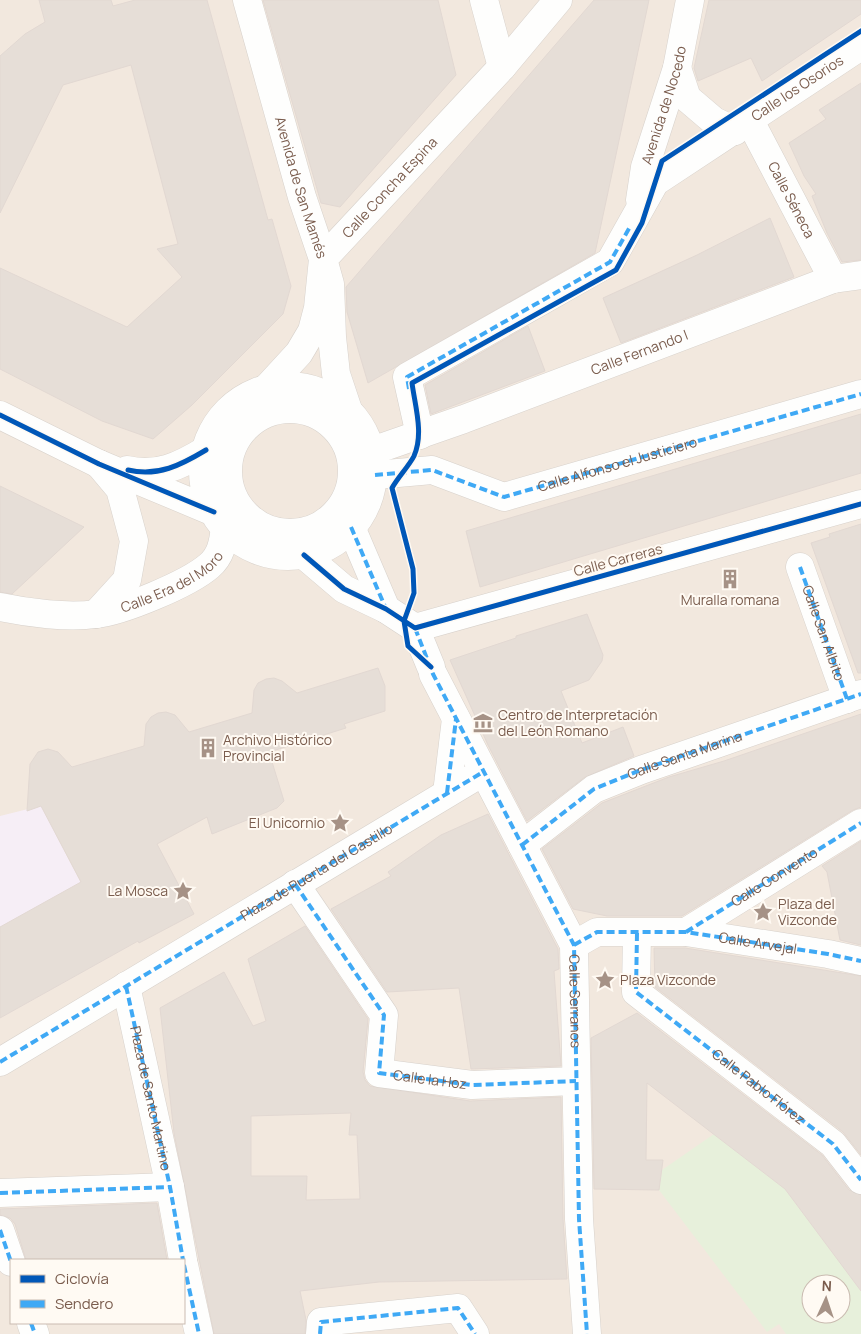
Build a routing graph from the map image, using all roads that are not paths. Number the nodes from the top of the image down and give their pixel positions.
1 (247, 0) edge
2 (484, 0) edge
3 (558, 0) edge
4 (690, 0) edge
5 (861, 46) edge
6 (502, 67) junction
7 (677, 68) junction
8 (742, 126) junction
9 (634, 218) junction
10 (323, 259) junction
11 (861, 275) edge
12 (833, 279) junction
13 (265, 390) junction
14 (861, 394) edge
15 (348, 410) junction
16 (0, 415) edge
17 (420, 435) junction
18 (206, 450) junction
19 (373, 463) junction
20 (98, 464) junction
21 (230, 490) joint
22 (861, 504) edge
23 (219, 520) junction
24 (351, 527) junction
25 (304, 554) junction
26 (800, 567) dead end
27 (0, 607) edge
28 (386, 609) junction
29 (96, 614) junction
30 (415, 628) junction
31 (854, 697) edge
32 (456, 719) junction
33 (483, 772) junction
34 (447, 793) junction
35 (861, 823) edge
36 (522, 845) junction
37 (296, 884) junction
38 (686, 932) junction
39 (645, 933) junction
40 (574, 945) junction
41 (861, 961) edge
42 (126, 986) junction
43 (0, 1062) edge
44 (576, 1081) junction
45 (861, 1180) edge
46 (170, 1187) junction
47 (0, 1193) edge
48 (0, 1230) edge
49 (10, 1259) edge
50 (183, 1259) edge
51 (185, 1271) edge
52 (199, 1334) edge
53 (320, 1334) edge
54 (474, 1334) edge
55 (587, 1334) edge

1 - 10 street, Avenida de San Mamés
2 - 6 street
3 - 6 street, Calle Concha Espina
4 - 7 street, Avenida de Nocedo
5 - 8 street, Calle los Osorios
6 - 10 street, Calle Concha Espina
7 - 8 street
7 - 9 street, Avenida de Nocedo
8 - 9 street, Calle los Osorios
8 - 12 street, Calle Séneca
9 - 17 street, Calle los Osorios
10 - 13 street, Avenida de San Mamés
10 - 15 street
11 - 12 street, Calle Fernando I
12 - 17 street, Calle Fernando I
13 - 15 street
13 - 18 street
14 - 19 street, Calle Alfonso el Justiciero
15 - 19 street
16 - 20 street
17 - 19 street, Calle Fernando I
18 - 20 street
18 - 23 street
19 - 24 street
20 - 23 street
20 - 29 street, Calle Era del Moro
21 - 21 street
22 - 30 street, Calle Carreras
23 - 25 street
23 - 29 street, Calle Era del Moro
24 - 25 street
24 - 28 street
25 - 28 street
26 - 31 street, Calle San Albito
27 - 29 street, Calle Era del Moro
28 - 30 street
30 - 32 street, Calle Serranos
31 - 36 street, Calle Santa Marina
32 - 33 street, Calle Serranos
32 - 34 street
33 - 34 street, Plaza de Puerta del Castillo
33 - 36 street, Calle Serranos
34 - 37 street, Plaza de Puerta del Castillo
35 - 38 street, Calle Convento
36 - 40 street, Calle Serranos
37 - 42 street, Plaza de Puerta del Castillo
37 - 44 street, Calle la Hoz
38 - 39 street, Calle Arvejal
38 - 41 street, Calle Arvejal
39 - 40 street, Calle Arvejal
39 - 45 street, Calle Pablo Flórez
40 - 44 street, Calle Serranos
42 - 43 street
42 - 46 street, Plaza de Santo Martino
44 - 55 street, Calle Serranos
46 - 47 street, Plaza de Santo Martino
46 - 50 street
48 - 49 street
51 - 52 street
53 - 54 street

